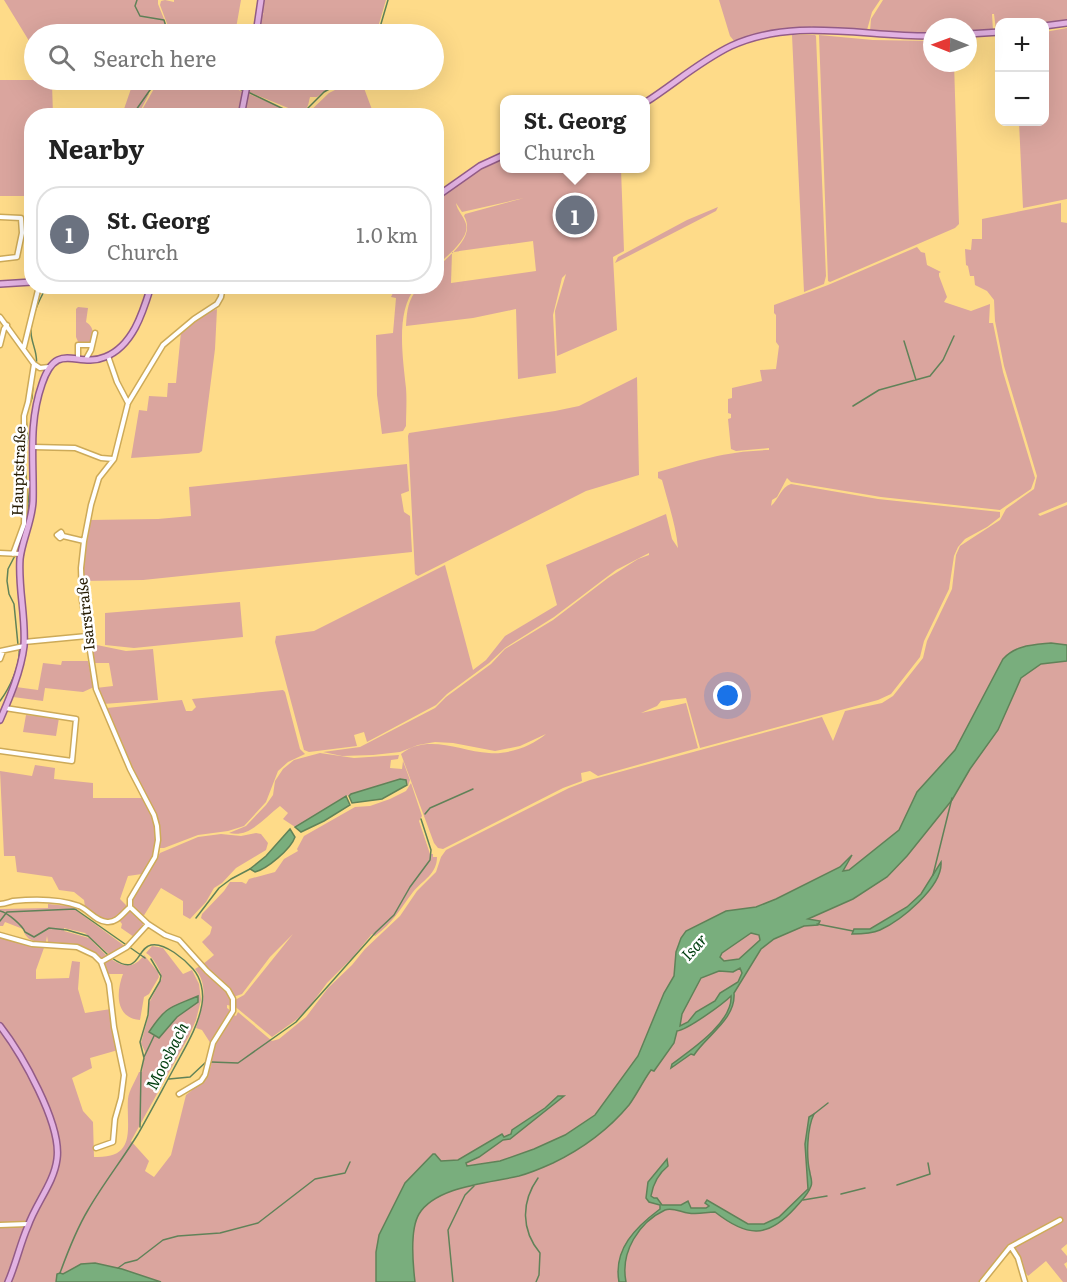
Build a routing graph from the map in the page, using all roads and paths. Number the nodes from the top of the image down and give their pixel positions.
1 (261, 0) edge
2 (1067, 23) edge
3 (257, 24) edge
4 (1049, 25) edge
5 (995, 32) edge
6 (977, 33) edge
7 (923, 36) edge
8 (246, 90) edge
9 (650, 99) edge
10 (243, 108) edge
11 (500, 157) edge
12 (444, 191) edge
13 (0, 217) edge
14 (0, 259) edge
15 (24, 282) edge
16 (0, 284) edge
17 (37, 294) edge
18 (148, 294) edge
19 (222, 294) edge
20 (0, 317) edge
21 (7, 325) junction
22 (94, 333) dead end
23 (0, 345) edge
24 (91, 345) junction
25 (23, 348) junction
26 (108, 356) junction
27 (78, 358) junction
28 (86, 359) junction
29 (36, 366) junction
30 (49, 367) junction
31 (46, 374) junction
32 (128, 403) junction
33 (31, 447) junction
34 (25, 458) junction
35 (101, 458) junction
36 (114, 459) junction
37 (106, 467) junction
38 (63, 536) dead end
39 (84, 541) junction
40 (0, 553) edge
41 (17, 554) junction
42 (87, 636) junction
43 (21, 646) junction
44 (2, 651) edge
45 (0, 659) edge
46 (5, 708) junction
47 (0, 720) edge
48 (0, 751) edge
49 (0, 904) edge
50 (130, 907) junction
51 (148, 924) junction
52 (0, 935) edge
53 (101, 962) junction
54 (0, 1026) edge
55 (179, 1094) dead end
56 (96, 1148) dead end
57 (1060, 1220) dead end
58 (28, 1224) junction
59 (0, 1225) edge
60 (1011, 1247) junction
61 (8, 1282) edge
62 (982, 1282) edge
63 (1025, 1282) edge

1 - 3 main road
2 - 4 main road
5 - 6 main road
7 - 9 main road
8 - 10 main road
11 - 12 main road
13 - 14 street
15 - 16 main road
17 - 25 street
18 - 26 main road
19 - 32 street
20 - 21 street
21 - 23 street
21 - 25 street
22 - 24 street
24 - 27 street
24 - 28 street
25 - 29 street
26 - 28 main road
26 - 32 street
27 - 28 main road
27 - 30 main road
29 - 30 street
29 - 31 street
29 - 34 street
30 - 31 main road, Hauptstraße
31 - 33 main road, Hauptstraße
32 - 36 street
33 - 34 main road, Hauptstraße
33 - 35 street
34 - 41 street
34 - 41 main road, Hauptstraße
35 - 36 street
35 - 37 street
36 - 37 street, Isarstraße
37 - 39 street, Isarstraße
38 - 39 street
39 - 42 street, Isarstraße
40 - 41 street
41 - 43 main road, Hauptstraße
42 - 43 street
42 - 50 street, Isarstraße
43 - 44 street
43 - 46 main road, Hauptstraße
44 - 45 street
46 - 47 main road, Hauptstraße
46 - 48 street
49 - 50 street
50 - 51 street
51 - 53 street
51 - 55 street
52 - 53 street
53 - 56 street
54 - 58 main road
57 - 60 street
58 - 59 street
58 - 61 main road
60 - 62 street
60 - 63 street

